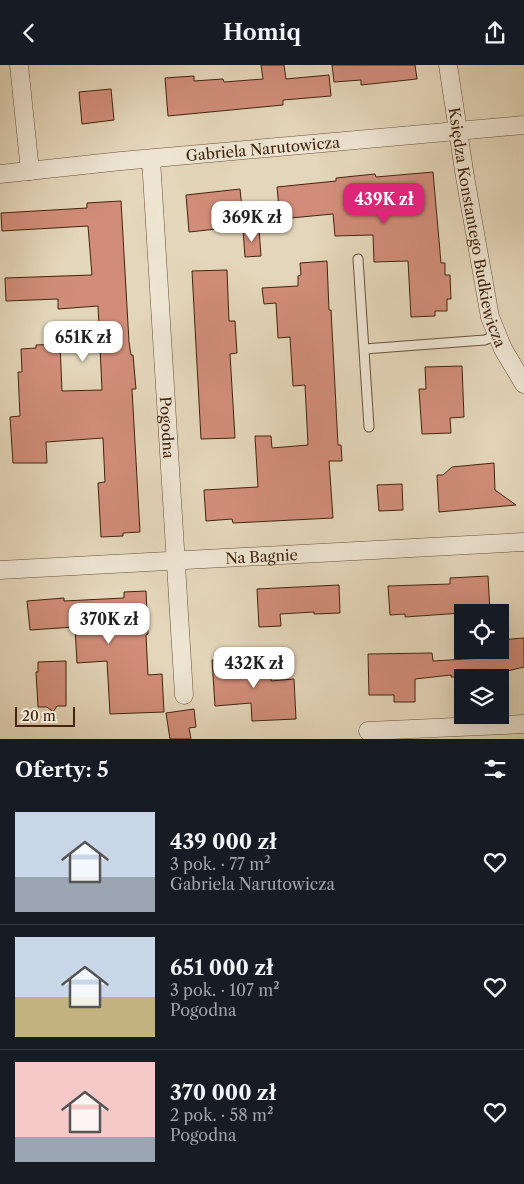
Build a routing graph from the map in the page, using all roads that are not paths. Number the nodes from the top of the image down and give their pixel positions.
1 (19, 65) edge
2 (448, 65) edge
3 (524, 125) edge
4 (458, 130) junction
5 (151, 159) junction
6 (30, 171) junction
7 (0, 174) edge
8 (358, 259) dead end
9 (496, 335) junction
10 (364, 349) junction
11 (524, 384) edge
12 (369, 427) dead end
13 (524, 543) edge
14 (175, 561) junction
15 (0, 570) edge
16 (184, 695) dead end
17 (524, 724) edge
18 (368, 731) dead end

1 - 6 street
2 - 4 street, Księdza Konstantego Budkiewicza
3 - 4 street, Gabriela Narutowicza
4 - 5 street, Gabriela Narutowicza
4 - 9 street, Księdza Konstantego Budkiewicza
5 - 6 street, Gabriela Narutowicza
5 - 14 street, Pogodna
6 - 7 street, Gabriela Narutowicza
8 - 10 lane
9 - 10 lane
9 - 11 street, Księdza Konstantego Budkiewicza
10 - 12 lane
13 - 14 street, Na Bagnie
14 - 15 street, Na Bagnie
14 - 16 street, Pogodna
17 - 18 street

